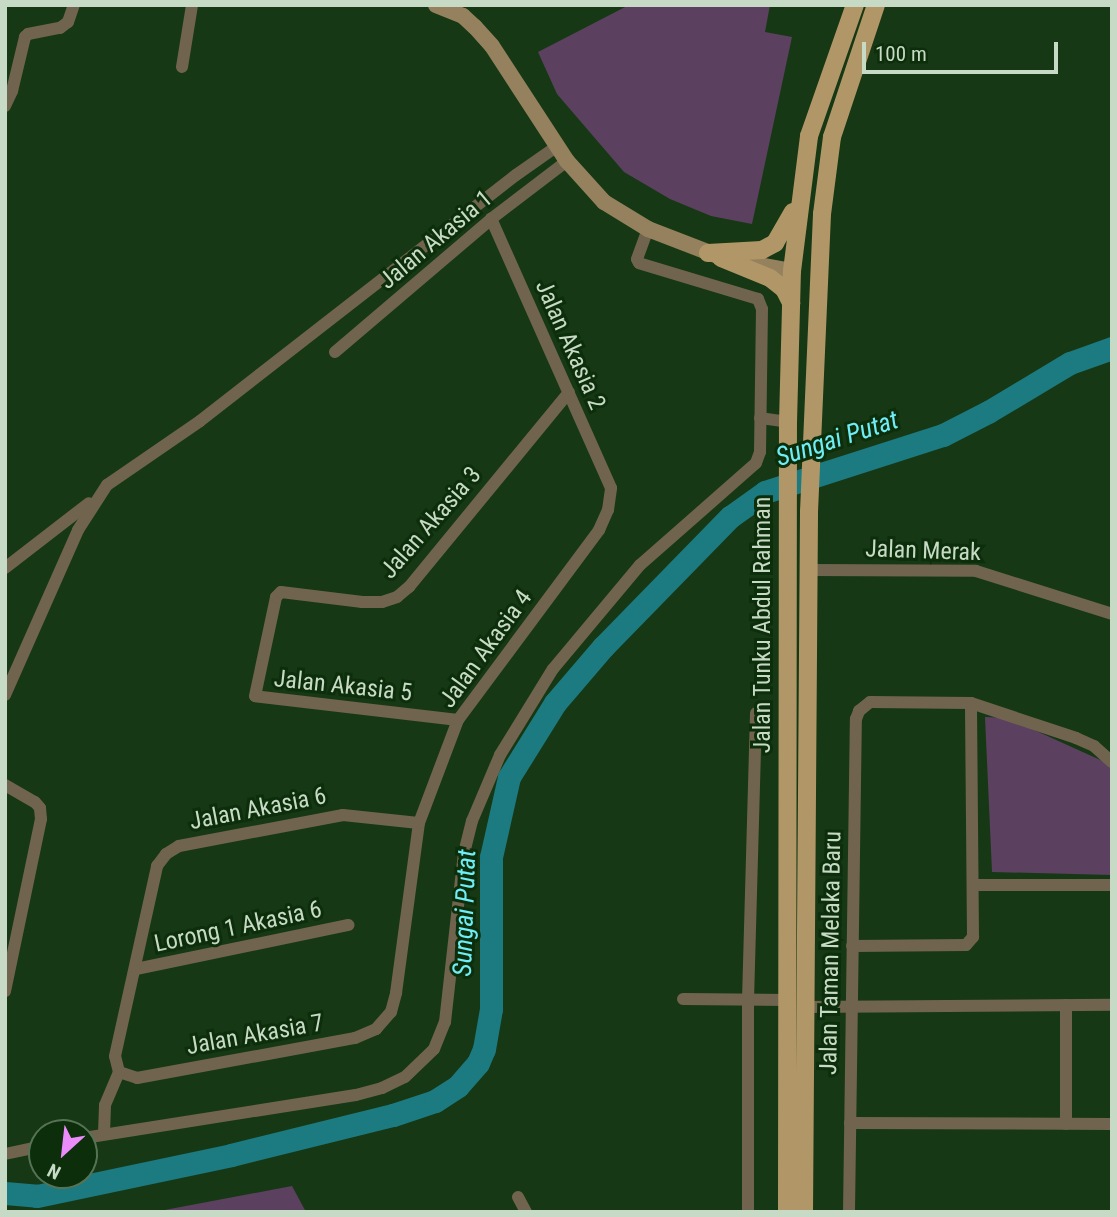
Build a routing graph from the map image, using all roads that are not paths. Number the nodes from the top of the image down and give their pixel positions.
1 (74, 5) edge
2 (192, 5) edge
3 (436, 5) edge
4 (855, 5) edge
5 (876, 5) edge
6 (182, 67) dead end
7 (5, 106) edge
8 (832, 136) junction
9 (556, 146) junction
10 (567, 162) junction
11 (802, 170) junction
12 (491, 219) junction
13 (648, 229) junction
14 (708, 253) junction
15 (792, 271) junction
16 (791, 303) junction
17 (335, 352) dead end
18 (569, 392) junction
19 (760, 418) junction
20 (813, 421) junction
21 (788, 422) junction
22 (611, 488) joint
23 (95, 499) junction
24 (5, 568) edge
25 (810, 569) junction
26 (286, 592) joint
27 (1112, 614) edge
28 (5, 695) edge
29 (971, 703) junction
30 (756, 713) dead end
31 (458, 720) junction
32 (1112, 762) edge
33 (5, 785) edge
34 (419, 823) junction
35 (975, 885) junction
36 (1112, 885) edge
37 (349, 925) dead end
38 (852, 946) junction
39 (135, 969) junction
40 (5, 991) edge
41 (683, 999) dead end
42 (748, 1000) junction
43 (787, 1000) junction
44 (1066, 1005) junction
45 (1112, 1005) edge
46 (804, 1007) junction
47 (852, 1008) junction
48 (391, 1013) joint
49 (119, 1072) junction
50 (850, 1123) junction
51 (1066, 1124) junction
52 (1112, 1124) edge
53 (104, 1134) junction
54 (98, 1135) edge
55 (28, 1149) edge
56 (5, 1154) edge
57 (518, 1198) dead end
58 (526, 1212) edge
59 (748, 1212) edge
60 (787, 1212) edge
61 (804, 1212) edge
62 (849, 1212) edge

1 - 7 street
2 - 6 street
3 - 9 main road
4 - 11 main road, Jalan Tunku Abdul Rahman
5 - 8 main road, Jalan Tunku Abdul Rahman
8 - 15 main road
8 - 20 main road, Jalan Tunku Abdul Rahman
9 - 10 main road
9 - 23 street
10 - 12 street, Jalan Akasia 1
10 - 13 main road
11 - 14 main road
11 - 15 main road, Jalan Tunku Abdul Rahman
12 - 17 street, Jalan Akasia 1
12 - 18 street, Jalan Akasia 2
13 - 14 main road
13 - 19 street
14 - 15 main road
14 - 16 main road
15 - 16 main road, Jalan Tunku Abdul Rahman
15 - 20 main road
16 - 21 main road, Jalan Tunku Abdul Rahman
18 - 22 street, Jalan Akasia 2
18 - 26 street, Jalan Akasia 3
19 - 21 street
19 - 53 street
20 - 25 main road, Jalan Tunku Abdul Rahman
21 - 43 main road, Jalan Tunku Abdul Rahman
22 - 31 street, Jalan Akasia 4
23 - 24 street
23 - 28 street
25 - 27 street, Jalan Merak
25 - 46 main road, Jalan Tunku Abdul Rahman
26 - 31 street, Jalan Akasia 5
29 - 32 street
29 - 35 street
29 - 38 street, Jalan Taman Melaka Baru
30 - 42 street
31 - 34 street, Jalan Akasia 4
33 - 40 street
34 - 39 street, Jalan Akasia 6
34 - 48 street, Jalan Akasia 4
35 - 36 street
35 - 38 street
37 - 39 street, Lorong 1 Akasia 6
38 - 47 street, Jalan Taman Melaka Baru
39 - 49 street, Jalan Akasia 6
41 - 42 street
42 - 43 street
42 - 59 street
43 - 60 main road, Jalan Tunku Abdul Rahman
44 - 45 street
44 - 47 street
44 - 51 street
46 - 47 street
46 - 61 main road, Jalan Tunku Abdul Rahman
47 - 50 street, Jalan Taman Melaka Baru
48 - 49 street, Jalan Akasia 7
49 - 53 street
50 - 51 street
50 - 62 street, Jalan Taman Melaka Baru
51 - 52 street
53 - 54 street
55 - 56 street
57 - 58 street

